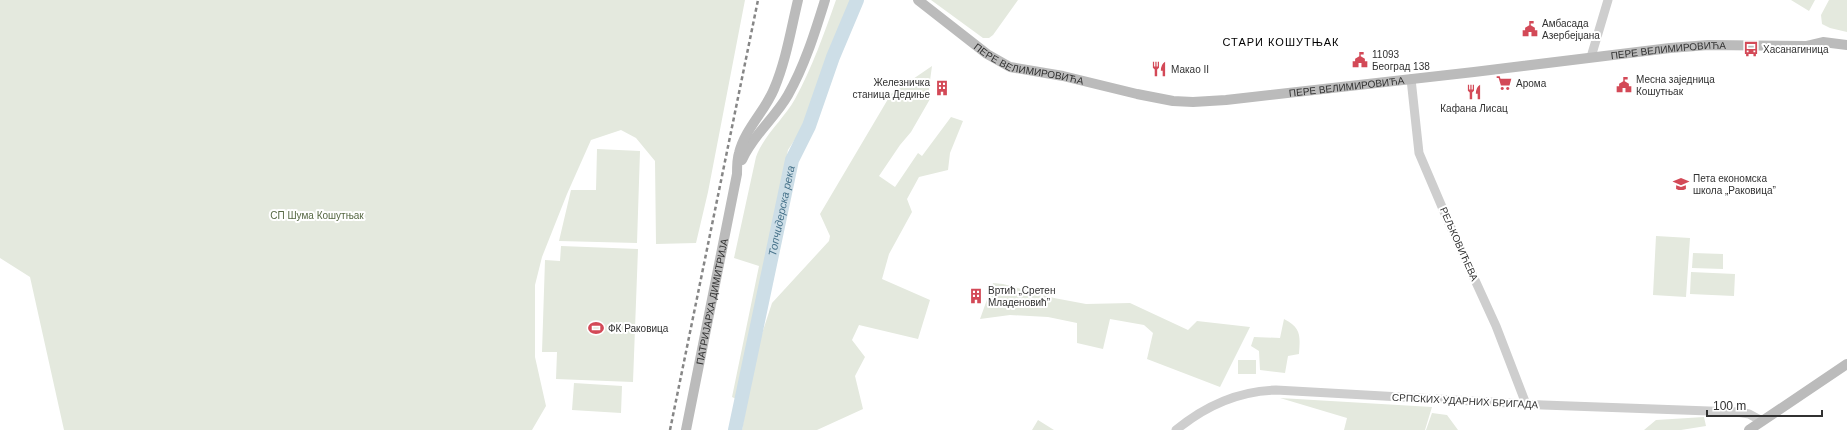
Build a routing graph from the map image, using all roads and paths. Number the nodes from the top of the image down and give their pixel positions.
1 (798, 0) edge
2 (825, 0) edge
3 (918, 0) edge
4 (1608, 0) edge
5 (1847, 45) edge
6 (1591, 57) junction
7 (1411, 79) junction
8 (737, 174) junction
9 (1847, 364) edge
10 (1526, 404) junction
11 (1762, 421) junction
12 (686, 430) edge
13 (1176, 430) edge
14 (1749, 430) edge

1 - 8 main road, ПАТРИЈАРХА ДИМИТРИЈА
2 - 8 main road, ПАТРИЈАРХА ДИМИТРИЈА
3 - 7 main road, ПЕРЕ ВЕЛИМИРОВИЋА
4 - 6 street
5 - 6 main road, ПЕРЕ ВЕЛИМИРОВИЋА
6 - 7 main road, ПЕРЕ ВЕЛИМИРОВИЋА
7 - 10 street, РЕЉКОВИЋЕВА
8 - 12 main road, ПАТРИЈАРХА ДИМИТРИЈА
9 - 11 main road
10 - 11 street, СРПСКИХ УДАРНИХ БРИГАДА
10 - 13 street, СРПСКИХ УДАРНИХ БРИГАДА
11 - 14 main road

